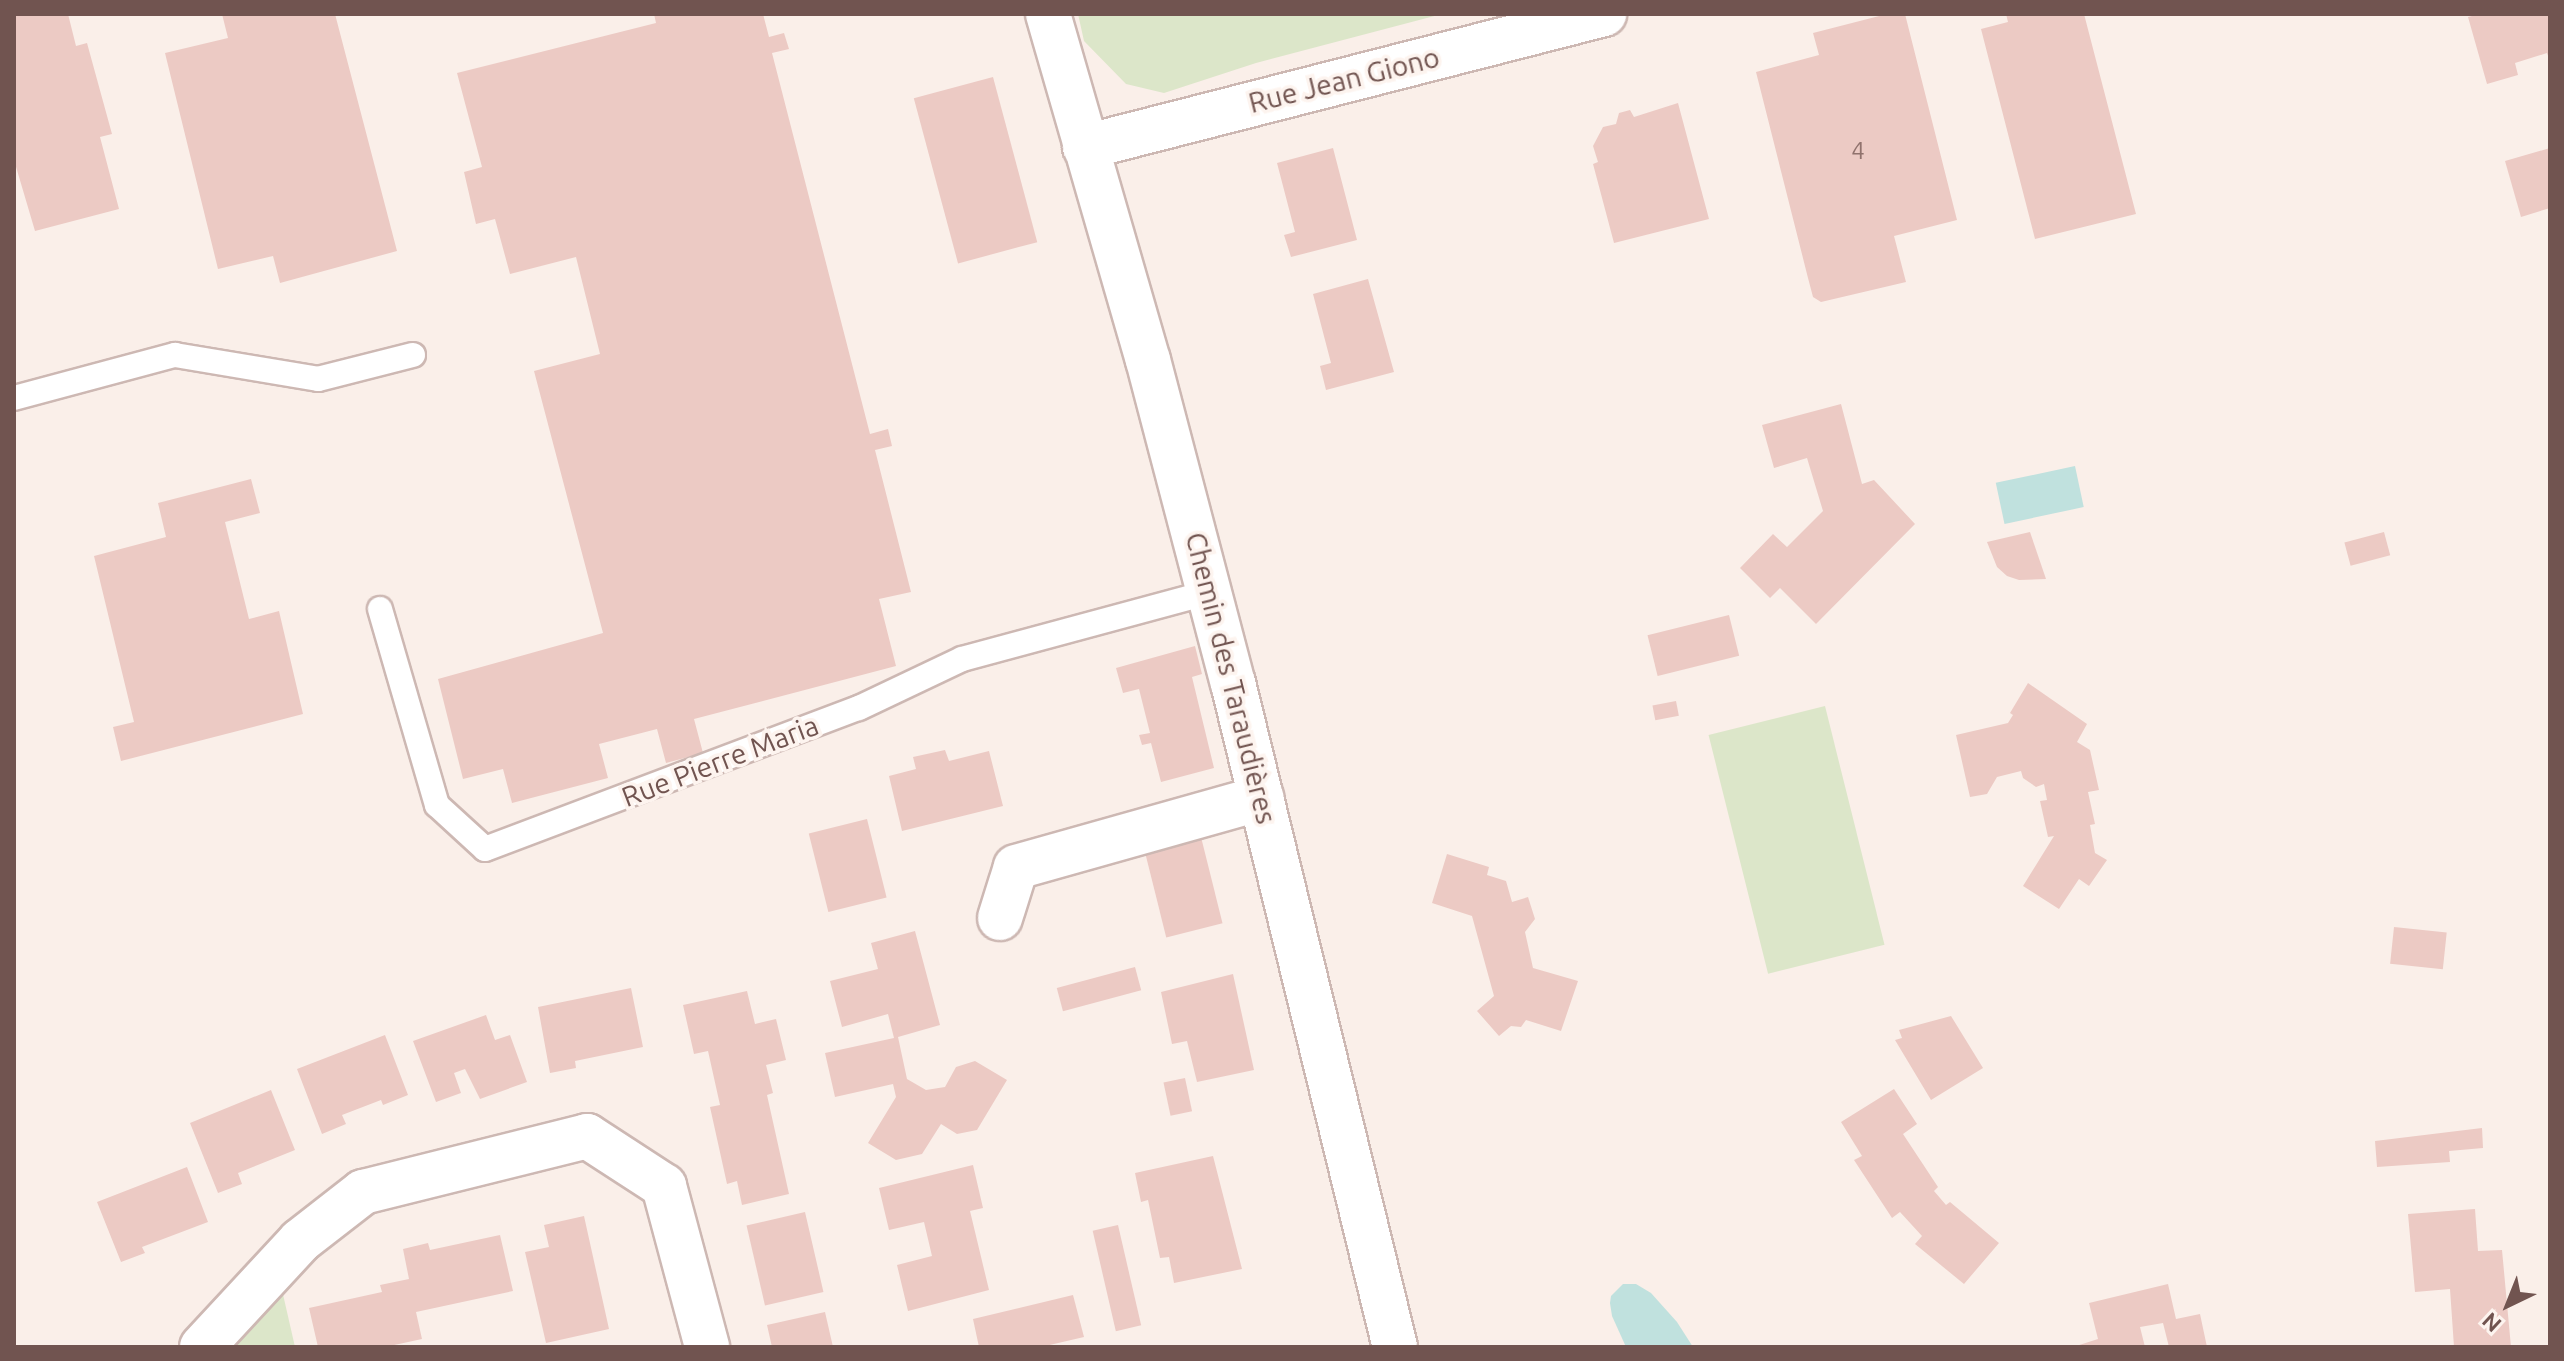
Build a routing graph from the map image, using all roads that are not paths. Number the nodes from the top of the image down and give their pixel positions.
1 (1048, 14) edge
2 (1604, 14) edge
3 (1544, 21) edge
4 (1085, 147) junction
5 (413, 355) dead end
6 (14, 398) edge
7 (1210, 592) junction
8 (380, 609) dead end
9 (1261, 798) junction
10 (1000, 918) dead end
11 (202, 1347) edge
12 (707, 1347) edge
13 (1395, 1347) edge

1 - 4 street, Chemin des Taraudières
2 - 3 street, Rue Jean Giono
3 - 4 street, Rue Jean Giono
4 - 7 street, Chemin des Taraudières
5 - 6 lane
7 - 8 lane, Rue Pierre Maria
7 - 9 street, Chemin des Taraudières
9 - 10 street
9 - 13 street, Chemin des Taraudières
11 - 12 street

